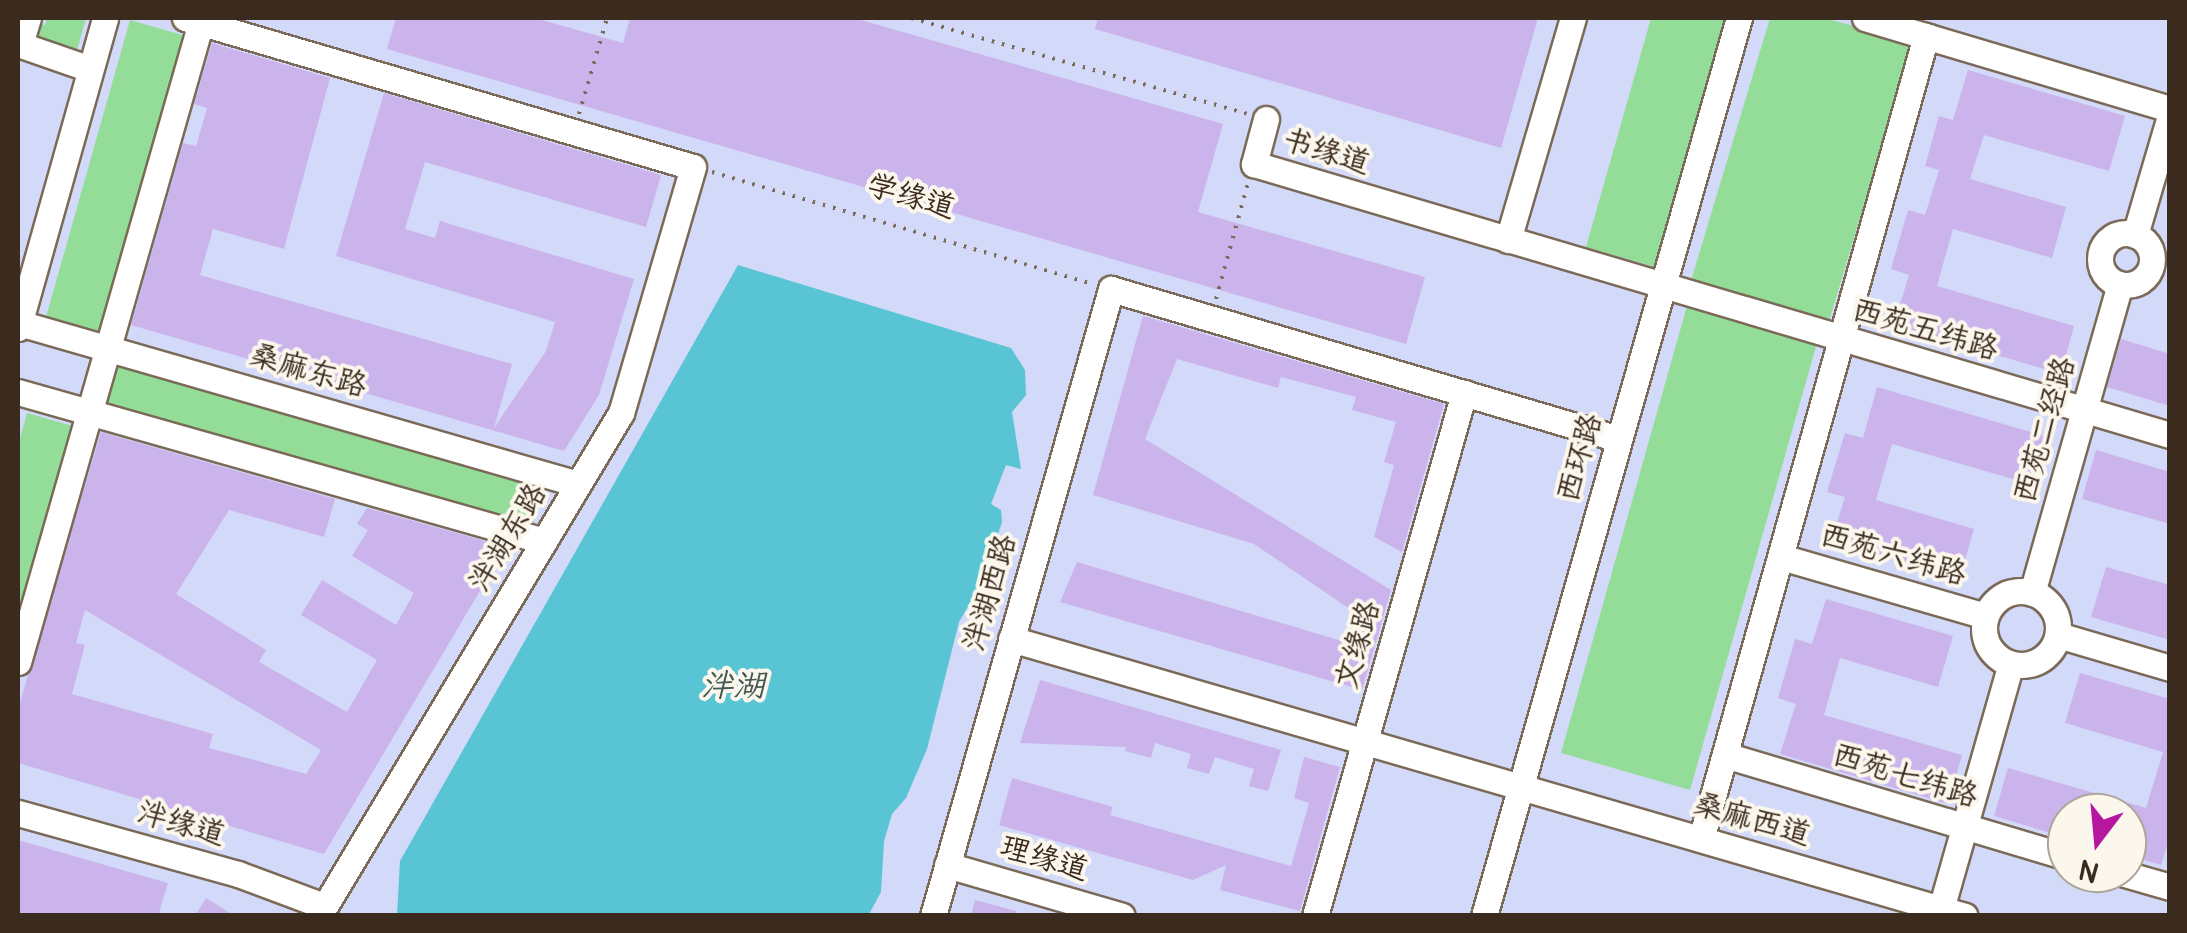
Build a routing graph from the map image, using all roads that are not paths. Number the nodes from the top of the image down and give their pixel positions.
1 (28, 18) edge
2 (105, 18) edge
3 (1573, 18) edge
4 (1738, 18) edge
5 (1865, 18) edge
6 (193, 20) edge
7 (1926, 36) junction
8 (19, 44) edge
9 (90, 70) junction
10 (2170, 109) edge
11 (2170, 116) edge
12 (1266, 119) road end
13 (2135, 235) junction
14 (1508, 240) junction
15 (2120, 284) junction
16 (1662, 287) junction
17 (23, 289) edge
18 (18, 326) edge
19 (1842, 340) junction
20 (109, 347) junction
21 (18, 392) edge
22 (1464, 393) junction
23 (2084, 410) junction
24 (90, 413) junction
25 (2170, 435) edge
26 (1619, 438) junction
27 (578, 484) junction
28 (544, 541) junction
29 (1781, 557) junction
30 (2032, 593) junction
31 (1986, 616) junction
32 (2058, 634) junction
33 (1011, 639) junction
34 (18, 662) edge
35 (2011, 664) junction
36 (2170, 668) edge
37 (1364, 741) junction
38 (1726, 755) junction
39 (1520, 787) junction
40 (18, 813) edge
41 (1964, 828) junction
42 (1701, 840) junction
43 (2047, 851) edge
44 (947, 864) junction
45 (322, 911) edge
46 (1953, 912) edge
47 (933, 916) edge
48 (1122, 916) edge
49 (1314, 916) edge
50 (1484, 916) edge

1 - 8 street
2 - 9 street
3 - 14 street
4 - 16 street, 西环路
5 - 7 street
6 - 20 street
6 - 27 street, 泮湖东路
7 - 10 street
7 - 19 street
8 - 9 street
9 - 17 street
11 - 13 street
12 - 14 street, 书缘道
13 - 15 street
13 - 15 street
14 - 16 street, 书缘道
15 - 23 street, 西苑二经路
16 - 19 street, 西苑五纬路
16 - 26 street, 西环路
17 - 18 street
18 - 20 street, 桑麻东路
19 - 23 street, 西苑五纬路
19 - 29 street
20 - 24 street
20 - 27 street, 桑麻东路
21 - 24 street
22 - 26 street
22 - 33 street, 泮湖西路
22 - 37 street, 文缘路
23 - 25 street, 西苑五纬路
23 - 30 street, 西苑二经路
24 - 28 street
24 - 34 street
26 - 39 street, 西环路
27 - 28 street, 泮湖东路
28 - 45 street, 泮湖东路
29 - 31 street, 西苑六纬路
29 - 38 street
30 - 31 street
30 - 32 street
31 - 35 street
32 - 35 street
32 - 36 street
33 - 37 street, 桑麻西道
33 - 44 street, 泮湖西路
35 - 41 street
37 - 39 street, 桑麻西道
37 - 49 street, 文缘路
38 - 41 street, 西苑七纬路
38 - 42 street
39 - 42 street, 桑麻西道
39 - 50 street, 西环路
40 - 45 street, 泮缘道
41 - 43 street, 西苑七纬路
41 - 46 street
42 - 46 street, 桑麻西道
44 - 47 street, 泮湖西路
44 - 48 street, 理缘道

